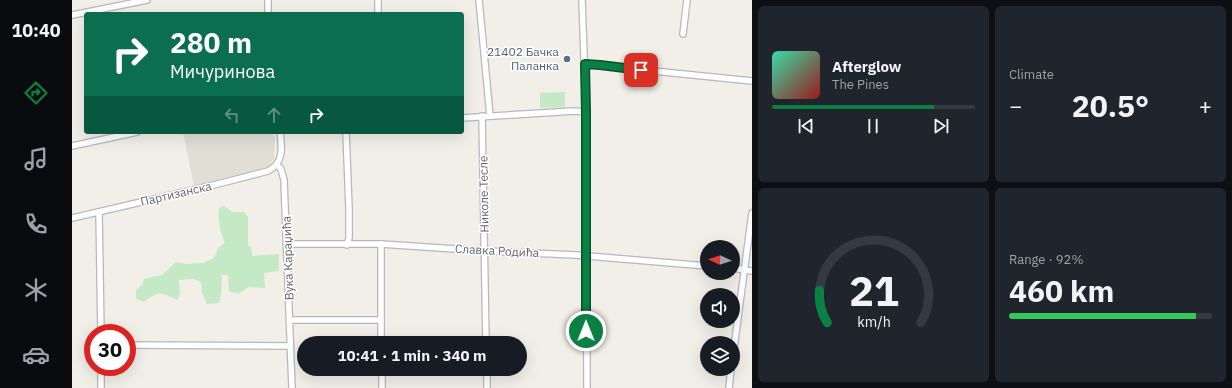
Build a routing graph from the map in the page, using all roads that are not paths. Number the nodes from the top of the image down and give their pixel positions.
1 (147, 0) edge
2 (268, 0) edge
3 (378, 0) edge
4 (479, 0) edge
5 (582, 0) edge
6 (687, 0) edge
7 (87, 12) edge
8 (268, 12) edge
9 (378, 12) edge
10 (84, 13) edge
11 (72, 15) edge
12 (683, 34) dead end
13 (585, 64) junction
14 (752, 81) edge
15 (586, 112) junction
16 (482, 116) junction
17 (490, 116) junction
18 (464, 118) edge
19 (128, 134) edge
20 (280, 134) edge
21 (346, 134) edge
22 (72, 146) edge
23 (277, 165) junction
24 (99, 212) junction
25 (752, 213) edge
26 (72, 218) edge
27 (288, 244) junction
28 (381, 244) junction
29 (348, 245) junction
30 (484, 251) junction
31 (586, 256) junction
32 (700, 265) edge
33 (740, 269) edge
34 (744, 270) junction
35 (752, 271) edge
36 (290, 320) junction
37 (381, 320) junction
38 (101, 324) edge
39 (381, 336) edge
40 (486, 336) edge
41 (735, 336) edge
42 (136, 345) edge
43 (290, 346) junction
44 (101, 376) edge
45 (382, 376) edge
46 (486, 376) edge
47 (730, 376) edge
48 (101, 388) edge
49 (292, 388) edge
50 (382, 388) edge
51 (487, 388) edge
52 (586, 388) edge
53 (729, 388) edge

1 - 7 street
2 - 8 street
3 - 9 street
4 - 17 street
5 - 13 street
6 - 12 street
10 - 11 street
13 - 14 street
13 - 15 street
15 - 17 street
15 - 31 street
16 - 17 street
16 - 18 street
16 - 30 street, Николе Тесле
19 - 22 street
20 - 23 street
21 - 29 street
23 - 24 street, Партизанска
23 - 27 street, Вука Караџића
24 - 26 street, Партизанска
24 - 38 street
25 - 34 street
27 - 29 street, Славка Родића
27 - 36 street, Вука Караџића
28 - 29 street, Славка Родића
28 - 30 street, Славка Родића
28 - 37 street
30 - 31 street, Славка Родића
30 - 40 street, Николе Тесле
31 - 32 street, Славка Родића
31 - 52 street
33 - 34 street
34 - 35 street
34 - 41 street
36 - 37 street
36 - 43 street, Вука Караџића
37 - 39 street
42 - 43 street
43 - 49 street, Вука Караџића
44 - 48 street
45 - 50 street
46 - 51 street
47 - 53 street

